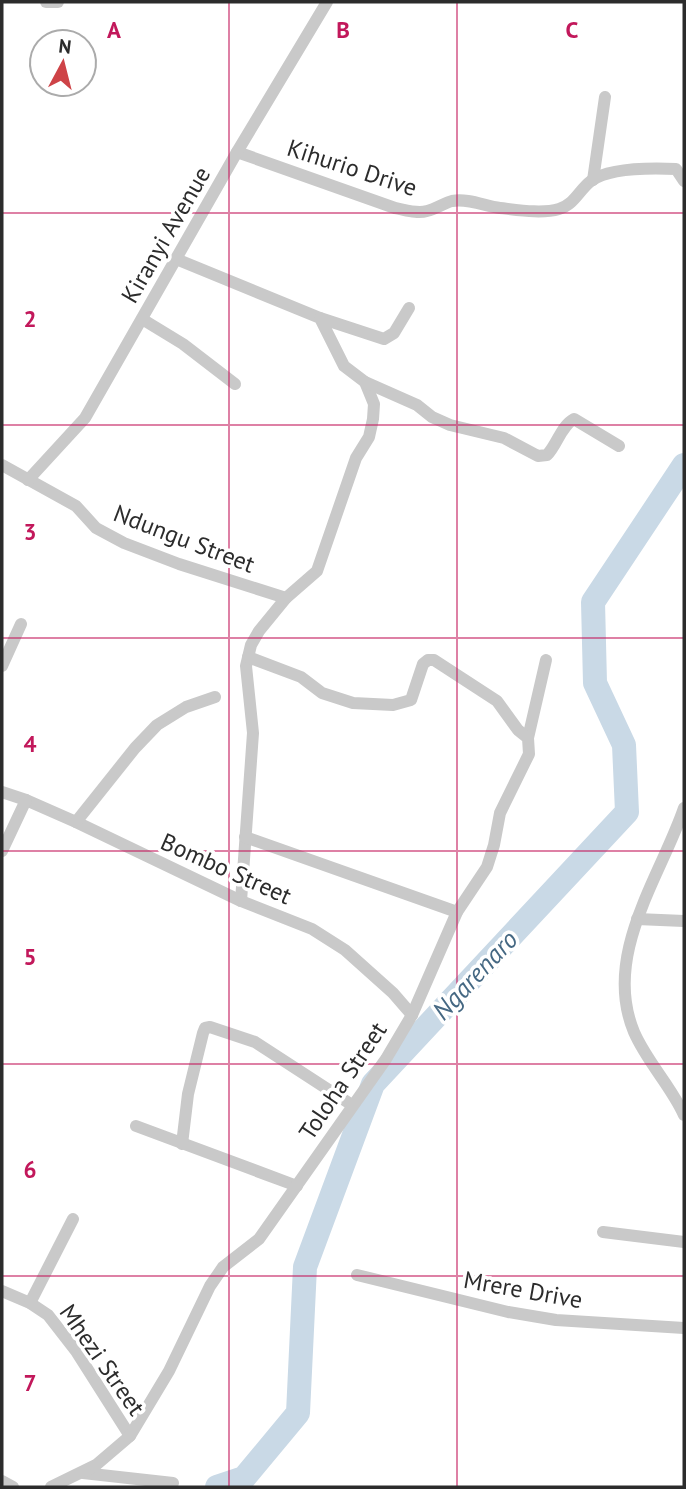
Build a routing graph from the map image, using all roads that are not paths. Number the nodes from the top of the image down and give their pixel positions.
1 (46, 2) edge
2 (58, 2) edge
3 (327, 2) edge
4 (605, 97) dead end
5 (237, 152) junction
6 (593, 180) junction
7 (684, 181) edge
8 (176, 259) junction
9 (409, 308) dead end
10 (320, 318) junction
11 (142, 319) junction
12 (365, 382) junction
13 (235, 384) dead end
14 (619, 446) dead end
15 (2, 465) edge
16 (28, 480) junction
17 (286, 598) junction
18 (21, 624) dead end
19 (248, 656) junction
20 (546, 660) dead end
21 (2, 666) edge
22 (215, 697) dead end
23 (528, 738) junction
24 (2, 792) edge
25 (26, 800) junction
26 (684, 808) edge
27 (76, 822) junction
28 (245, 837) junction
29 (2, 851) edge
30 (241, 901) junction
31 (457, 912) junction
32 (638, 919) junction
33 (684, 921) edge
34 (412, 1015) junction
35 (352, 1105) junction
36 (684, 1115) edge
37 (136, 1126) dead end
38 (182, 1144) junction
39 (297, 1186) junction
40 (73, 1219) dead end
41 (603, 1232) dead end
42 (684, 1242) edge
43 (357, 1275) dead end
44 (2, 1291) edge
45 (30, 1303) junction
46 (684, 1328) edge
47 (130, 1436) junction
48 (83, 1473) junction
49 (2, 1480) edge
50 (173, 1483) dead end
51 (13, 1487) edge
52 (51, 1487) edge

1 - 2 street
3 - 5 street, Kiranyi Avenue
4 - 6 street
5 - 6 street, Kihurio Drive
5 - 8 street, Kiranyi Avenue
6 - 7 street
8 - 10 street
8 - 11 street, Kiranyi Avenue
9 - 10 street
10 - 12 street
11 - 13 street
11 - 16 street, Kiranyi Avenue
12 - 14 street
12 - 17 street
15 - 16 street, Ndungu Street
16 - 17 street, Ndungu Street
17 - 19 street
18 - 21 street
19 - 23 street
19 - 28 street
20 - 23 street, Toloha Street
22 - 27 street
23 - 31 street, Toloha Street
24 - 25 street, Bombo Street
25 - 27 street, Bombo Street
25 - 29 street
26 - 32 street
27 - 30 street, Bombo Street
28 - 30 street
28 - 31 street
30 - 34 street, Bombo Street
31 - 34 street, Toloha Street
32 - 33 street
32 - 36 street
34 - 35 street, Toloha Street
35 - 38 street
35 - 39 street, Toloha Street
37 - 38 street
38 - 39 street
39 - 47 street, Toloha Street
40 - 45 street
41 - 42 street
43 - 46 street, Mrere Drive
44 - 45 street, Mhezi Street
45 - 47 street, Mhezi Street
47 - 48 street, Toloha Street
48 - 50 street
48 - 52 street, Toloha Street
49 - 51 street

